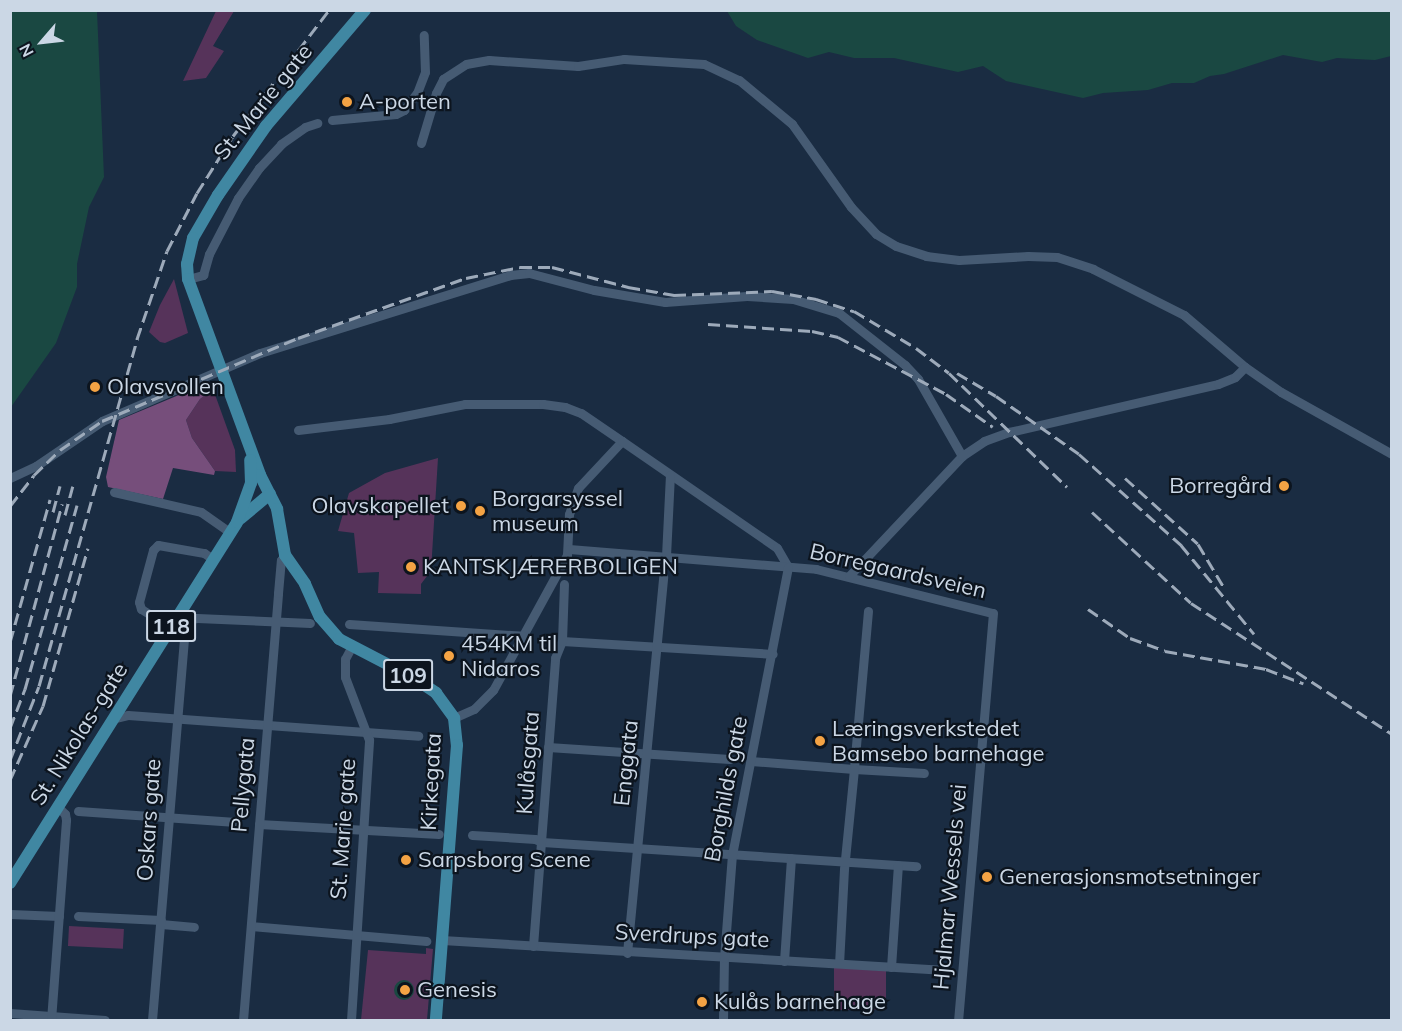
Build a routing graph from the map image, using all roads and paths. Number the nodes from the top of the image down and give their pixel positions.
1 (365, 10) edge
2 (424, 35) dead end
3 (332, 120) dead end
4 (317, 123) dead end
5 (421, 143) dead end
6 (191, 279) junction
7 (1245, 367) junction
8 (227, 383) junction
9 (298, 430) dead end
10 (247, 438) junction
11 (622, 441) junction
12 (1392, 454) edge
13 (962, 456) junction
14 (670, 474) junction
15 (10, 478) edge
16 (114, 492) dead end
17 (270, 494) junction
18 (233, 527) junction
19 (569, 549) junction
20 (285, 555) junction
21 (666, 556) junction
22 (213, 559) junction
23 (788, 567) junction
24 (849, 576) junction
25 (663, 577) dead end
26 (564, 584) dead end
27 (868, 611) dead end
28 (993, 613) joint
29 (275, 622) junction
30 (310, 623) dead end
31 (349, 624) dead end
32 (170, 627) junction
33 (523, 636) junction
34 (562, 641) junction
35 (352, 646) junction
36 (656, 646) junction
37 (773, 654) junction
38 (454, 718) junction
39 (112, 719) junction
40 (177, 720) junction
41 (268, 727) junction
42 (368, 732) junction
43 (418, 736) dead end
44 (548, 747) junction
45 (646, 754) junction
46 (730, 759) dead end
47 (751, 761) junction
48 (854, 769) junction
49 (924, 773) dead end
50 (59, 808) junction
51 (78, 811) dead end
52 (169, 818) junction
53 (236, 822) dead end
54 (259, 824) junction
55 (363, 830) junction
56 (439, 834) dead end
57 (472, 835) dead end
58 (542, 843) junction
59 (636, 848) junction
60 (732, 855) junction
61 (791, 858) junction
62 (844, 861) junction
63 (898, 865) junction
64 (916, 866) dead end
65 (12, 880) edge
66 (10, 914) edge
67 (59, 916) junction
68 (78, 916) dead end
69 (161, 922) junction
70 (251, 926) junction
71 (194, 927) dead end
72 (357, 936) junction
73 (442, 940) junction
74 (426, 941) dead end
75 (533, 946) junction
76 (627, 952) junction
77 (724, 958) junction
78 (784, 961) junction
79 (839, 963) junction
80 (891, 967) junction
81 (940, 970) dead end
82 (10, 1013) edge
83 (51, 1018) edge
84 (105, 1020) edge
85 (152, 1020) edge
86 (243, 1020) edge
87 (351, 1020) edge
88 (436, 1020) edge
89 (723, 1020) edge
90 (958, 1020) edge

1 - 6 main road, St. Marie gate / 118
2 - 3 street
4 - 6 street, St. Marie gate
5 - 7 street
6 - 8 main road, St. Marie gate / 118
7 - 12 street
7 - 13 street
8 - 10 main road, St. Marie gate / 118
8 - 17 main road, St. Marie gate / 118
9 - 11 street, Borregaardsveien
10 - 17 main road, St. Marie gate / 118
10 - 18 main road, St. Nikolas-gate / 118
11 - 14 street, Borregaardsveien
11 - 19 street
13 - 15 street
13 - 24 street
14 - 21 street
14 - 23 street, Borregaardsveien
16 - 18 street
17 - 18 main road, St. Nikolas-gate / 118
17 - 20 main road, St. Marie gate / 109
18 - 22 main road, St. Nikolas-gate / 118
19 - 21 street
19 - 33 street, Kirkegata
20 - 29 street, Pellygata
20 - 35 main road, St. Marie gate / 109
21 - 23 street
22 - 32 main road, St. Nikolas-gate / 118
22 - 32 street
23 - 24 street, Borregaardsveien
23 - 37 street, Borghilds gate
24 - 28 street, Borregaardsveien
25 - 36 street, Enggata
26 - 34 street, Kulåsgata
27 - 48 street
28 - 90 street, Hjalmar Wessels vei
29 - 30 street
29 - 40 street, Oskars gate
29 - 41 street, Pellygata
31 - 33 street
32 - 39 main road, St. Nikolas-gate / 118
33 - 38 street, Kirkegata
34 - 36 street
34 - 44 street, Kulåsgata
35 - 38 main road, St. Marie gate / 109
35 - 42 street, St. Marie gate
36 - 37 street
36 - 45 street, Enggata
37 - 47 street, Borghilds gate
38 - 73 main road, Kirkegata / 109
39 - 40 street
39 - 50 main road, St. Nikolas-gate / 118
40 - 41 street
40 - 52 street, Oskars gate
41 - 42 street
41 - 54 street, Pellygata
42 - 43 street
42 - 55 street, St. Marie gate
44 - 45 street
44 - 58 street, Kulåsgata
45 - 46 street
45 - 59 street, Enggata
47 - 48 street
47 - 60 street, Borghilds gate
48 - 49 street
48 - 62 street
50 - 65 main road, St. Nikolas-gate / 118
50 - 67 street
51 - 52 street
52 - 53 street
52 - 69 street, Oskars gate
54 - 55 street
54 - 70 street, Pellygata
55 - 56 street
55 - 72 street, St. Marie gate
57 - 58 street
58 - 59 street
58 - 75 street, Kulåsgata
59 - 60 street
59 - 76 street, Enggata
60 - 61 street
60 - 77 street, Borghilds gate
61 - 62 street
61 - 78 street
62 - 63 street
62 - 79 street
63 - 64 street
63 - 80 street
66 - 67 street
67 - 83 street
68 - 69 street
69 - 71 street
69 - 85 street, Oskars gate
70 - 72 street
70 - 86 street, Pellygata
72 - 74 street
72 - 87 street, St. Marie gate
73 - 75 street, Sverdrups gate
73 - 88 main road, Kirkegata / 109
75 - 76 street, Sverdrups gate
76 - 77 street, Sverdrups gate
77 - 78 street, Sverdrups gate
77 - 89 street, Borghilds gate
78 - 79 street, Sverdrups gate
79 - 80 street, Sverdrups gate
80 - 81 street, Sverdrups gate
82 - 83 street
83 - 84 street

